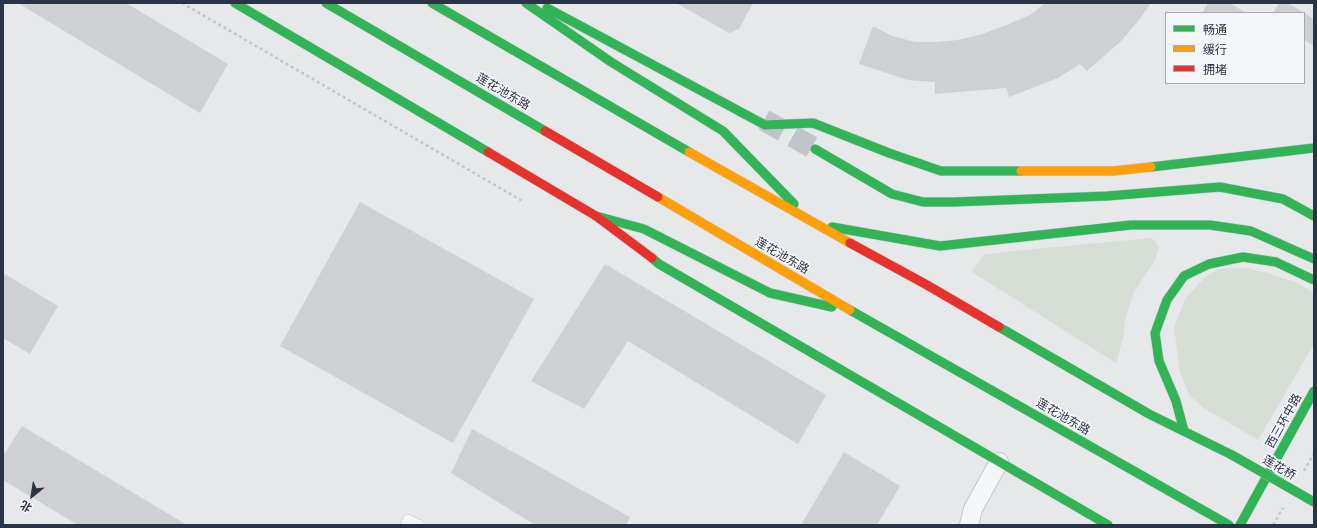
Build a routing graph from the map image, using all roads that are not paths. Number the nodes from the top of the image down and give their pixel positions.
1 (235, 3) edge
2 (326, 3) edge
3 (432, 3) edge
4 (526, 3) edge
5 (537, 3) edge
6 (1314, 148) edge
7 (815, 149) tunnel mouth
8 (1113, 171) junction
9 (1108, 190) junction
10 (596, 216) junction
11 (1314, 216) edge
12 (812, 223) junction
13 (1314, 259) edge
14 (1314, 280) edge
15 (854, 312) junction
16 (1314, 391) edge
17 (1184, 431) junction
18 (1000, 462) junction
19 (1314, 502) edge
20 (405, 525) edge
21 (420, 525) edge
22 (969, 525) edge
23 (1108, 525) edge
24 (1229, 525) edge
25 (1240, 525) edge

1 - 10 main road
2 - 15 main road, 莲花池东路
3 - 12 main road
4 - 12 main road
5 - 8 main road
6 - 8 main road
7 - 9 main road
8 - 9 main road
9 - 11 main road
10 - 15 main road
10 - 18 main road
12 - 13 main road
12 - 17 main road
14 - 17 main road
15 - 24 main road, 莲花池东路
16 - 25 main road, 西三环中路
17 - 19 main road, 莲花桥, bridge
18 - 22 street
18 - 23 main road
20 - 21 lane

